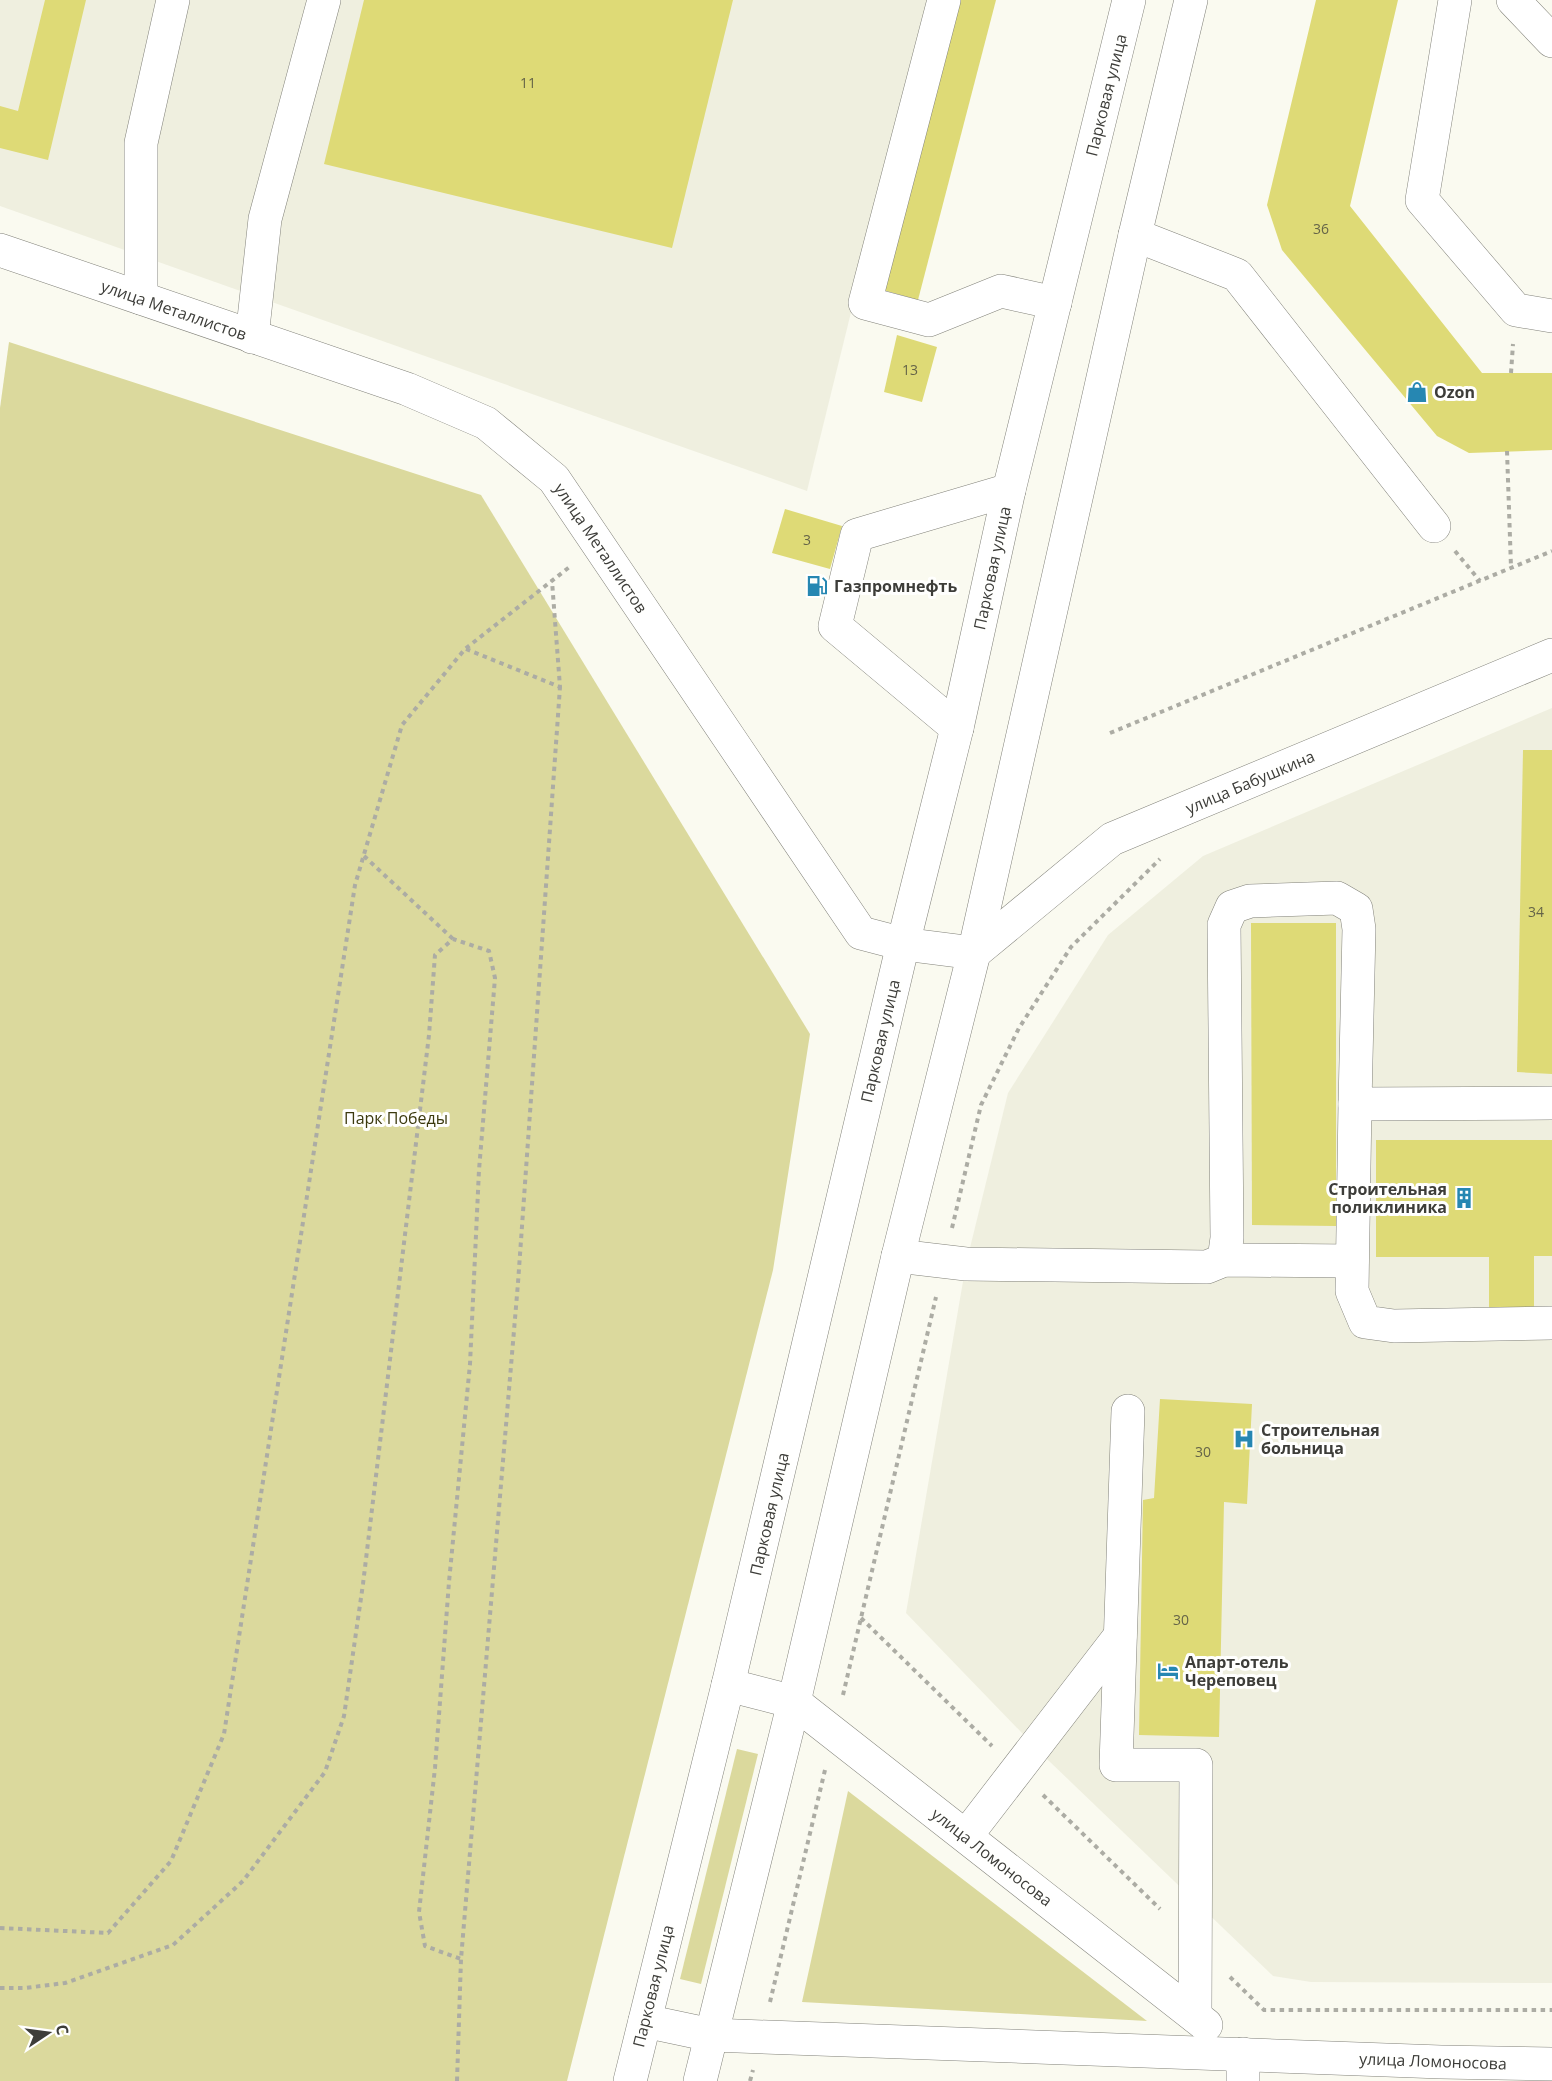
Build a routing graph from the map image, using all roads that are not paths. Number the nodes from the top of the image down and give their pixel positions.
1 (173, 0) edge
2 (324, 0) edge
3 (944, 0) edge
4 (1130, 0) edge
5 (1191, 0) edge
6 (1455, 0) edge
7 (1513, 0) edge
8 (1552, 41) edge
9 (1135, 235) junction
10 (0, 250) edge
11 (141, 298) junction
12 (1055, 303) junction
13 (1552, 316) edge
14 (252, 337) junction
15 (1009, 490) junction
16 (1434, 526) dead end
17 (1552, 655) edge
18 (957, 728) junction
19 (903, 944) junction
20 (974, 953) junction
21 (1552, 1103) edge
22 (1355, 1104) junction
23 (898, 1256) junction
24 (1224, 1260) junction
25 (1352, 1261) junction
26 (1552, 1323) edge
27 (1128, 1411) dead end
28 (1120, 1635) junction
29 (728, 1685) junction
30 (794, 1702) junction
31 (966, 1836) junction
32 (1195, 2016) junction
33 (645, 2021) junction
34 (711, 2035) junction
35 (1552, 2064) edge
36 (1243, 2067) edge
37 (1441, 2072) edge
38 (630, 2081) edge
39 (700, 2081) edge

1 - 11 main road
2 - 14 main road
3 - 12 main road
4 - 12 main road, Парковая улица
5 - 9 main road
6 - 13 main road
7 - 8 main road
9 - 16 main road
9 - 20 main road
10 - 11 main road, улица Металлистов
11 - 14 main road, улица Металлистов
12 - 15 main road, Парковая улица
14 - 19 main road, улица Металлистов
15 - 18 main road, Парковая улица
15 - 18 main road
17 - 20 main road, улица Бабушкина
18 - 19 main road, Парковая улица
19 - 20 main road, улица Металлистов
19 - 29 main road, Парковая улица
20 - 23 main road
21 - 22 main road
22 - 24 main road
22 - 25 main road
23 - 24 main road
23 - 30 main road
24 - 25 main road
25 - 26 main road
27 - 28 main road
28 - 31 main road
28 - 32 main road
29 - 30 main road, улица Ломоносова
29 - 33 main road, Парковая улица
30 - 31 main road, улица Ломоносова
30 - 34 main road
31 - 32 main road, улица Ломоносова
32 - 36 main road, улица Ломоносова
33 - 34 main road, улица Ломоносова
33 - 38 main road, Парковая улица
34 - 36 main road, улица Ломоносова
34 - 39 main road
35 - 37 main road, улица Ломоносова
36 - 37 main road, улица Ломоносова

